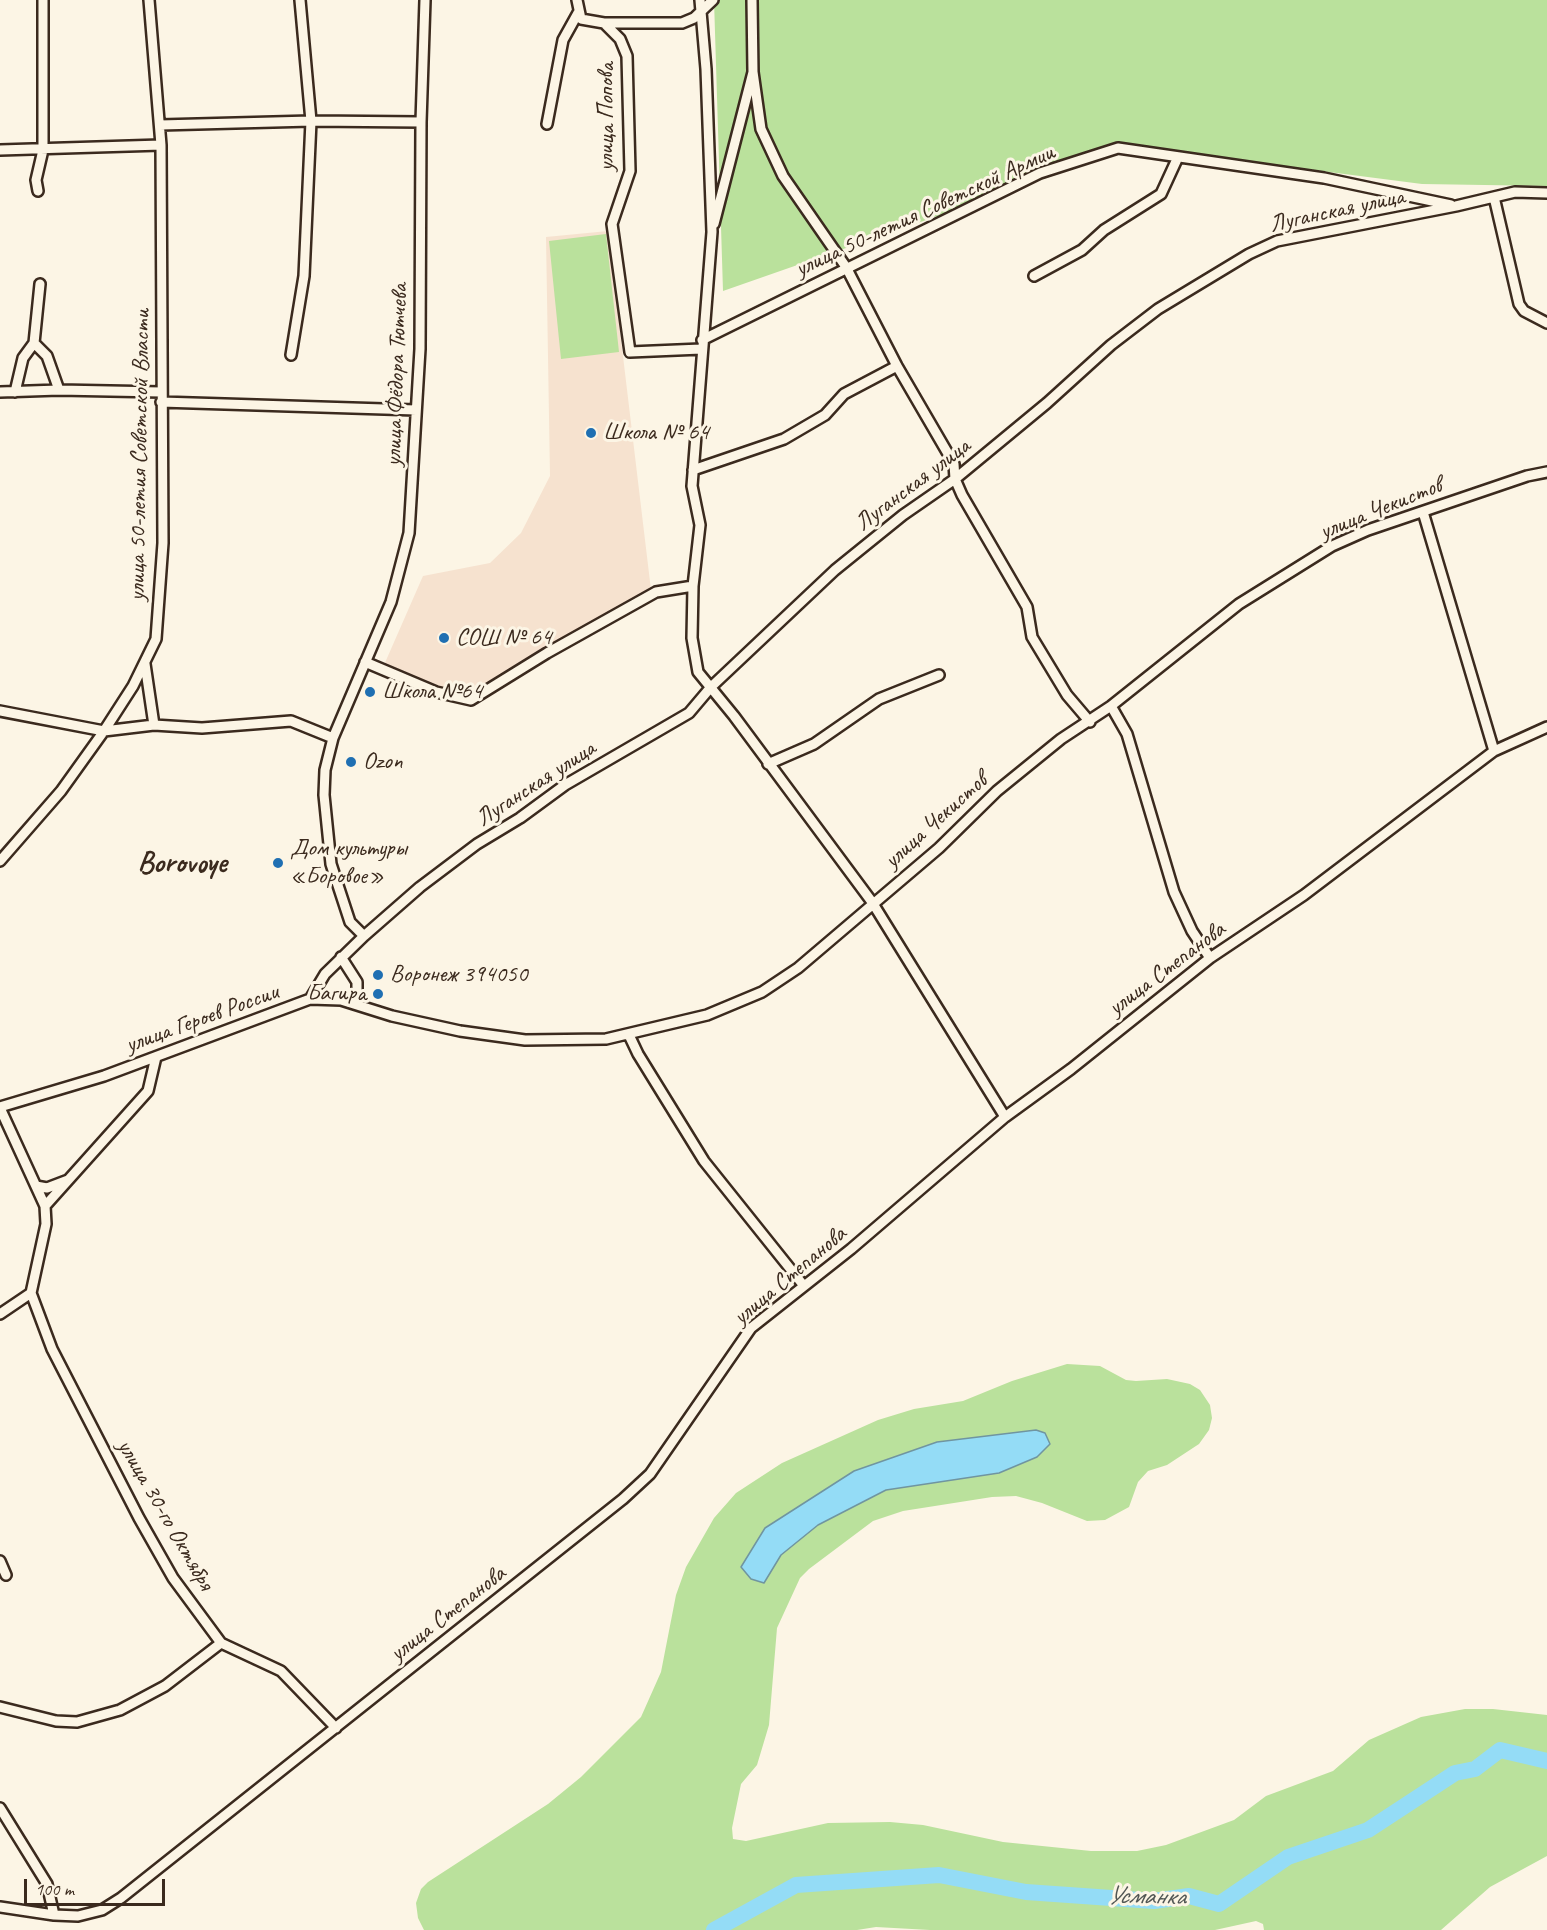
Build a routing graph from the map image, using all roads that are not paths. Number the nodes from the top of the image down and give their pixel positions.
1 (43, 0) edge
2 (149, 0) edge
3 (300, 0) edge
4 (425, 0) edge
5 (577, 0) edge
6 (713, 0) edge
7 (752, 0) edge
8 (700, 5) edge
9 (578, 14) junction
10 (604, 23) junction
11 (753, 72) junction
12 (311, 121) junction
13 (421, 122) junction
14 (547, 124) dead end
15 (160, 125) junction
16 (161, 145) junction
17 (0, 150) edge
18 (43, 150) junction
19 (1178, 157) junction
20 (38, 191) dead end
21 (1547, 193) edge
22 (1494, 197) junction
23 (1456, 206) junction
24 (712, 232) junction
25 (846, 267) junction
26 (1034, 276) dead end
27 (40, 284) dead end
28 (1547, 323) edge
29 (34, 343) junction
30 (701, 344) junction
31 (291, 355) dead end
32 (897, 366) junction
33 (59, 390) junction
34 (0, 392) edge
35 (15, 392) junction
36 (161, 397) junction
37 (416, 410) junction
38 (693, 470) junction
39 (1547, 472) edge
40 (955, 479) junction
41 (1423, 512) junction
42 (693, 586) junction
43 (365, 662) junction
44 (145, 664) junction
45 (939, 675) dead end
46 (711, 687) junction
47 (1111, 706) junction
48 (0, 711) edge
49 (1089, 722) junction
50 (154, 725) junction
51 (1547, 727) edge
52 (104, 731) junction
53 (333, 738) junction
54 (1494, 751) junction
55 (768, 764) junction
56 (0, 861) edge
57 (872, 902) junction
58 (364, 936) junction
59 (341, 957) junction
60 (1210, 958) junction
61 (310, 999) junction
62 (357, 1004) junction
63 (629, 1035) junction
64 (156, 1057) junction
65 (0, 1108) edge
66 (1005, 1117) junction
67 (72, 1178) junction
68 (36, 1186) junction
69 (45, 1206) junction
70 (804, 1286) junction
71 (31, 1293) junction
72 (0, 1314) edge
73 (0, 1561) edge
74 (6, 1575) dead end
75 (222, 1643) junction
76 (0, 1707) edge
77 (336, 1728) junction
78 (0, 1808) edge
79 (0, 1907) edge
80 (54, 1916) junction

1 - 18 street
2 - 15 street, улица 50-летия Советской Власти
3 - 12 street
4 - 13 street, улица Фёдора Тютчева
5 - 9 street
6 - 8 street
7 - 11 street
8 - 10 street
8 - 24 street
9 - 10 street
9 - 14 street
10 - 30 street, улица Попова
11 - 24 street
11 - 25 street
12 - 13 street
12 - 15 street
12 - 31 street
13 - 37 street, улица Фёдора Тютчева
15 - 16 street, улица 50-летия Советской Власти
16 - 18 street
16 - 36 street, улица 50-летия Советской Власти
17 - 18 street
18 - 20 street
19 - 23 street, улица 50-летия Советской Армии
19 - 25 street, улица 50-летия Советской Армии
19 - 26 street
21 - 22 street, Луганская улица
22 - 23 street, Луганская улица
22 - 28 street
23 - 40 street, Луганская улица
24 - 30 street
25 - 30 street, улица 50-летия Советской Армии
25 - 32 street
27 - 29 street
29 - 33 street
29 - 35 street
30 - 38 street
32 - 38 street
32 - 40 street
33 - 35 street
33 - 36 street
34 - 35 street
36 - 37 street
36 - 44 street, улица 50-летия Советской Власти
37 - 43 street, улица Фёдора Тютчева
38 - 42 street
39 - 41 street, улица Чекистов
40 - 46 street, Луганская улица
40 - 49 street
41 - 47 street, улица Чекистов
41 - 54 street
42 - 43 street
42 - 46 street
43 - 53 street, улица Фёдора Тютчева
44 - 50 street
44 - 52 street, улица 50-летия Советской Власти
45 - 55 street
46 - 55 street
46 - 58 street, Луганская улица
47 - 49 street, улица Чекистов
47 - 60 street
48 - 52 street
49 - 57 street, улица Чекистов
50 - 52 street
50 - 53 street
51 - 54 street, улица Степанова
52 - 56 street, улица 50-летия Советской Власти
53 - 58 street
54 - 60 street, улица Степанова
55 - 57 street
57 - 63 street, улица Чекистов
57 - 66 street
58 - 59 street, улица Героев России
59 - 61 street, улица Героев России
59 - 62 street
60 - 66 street, улица Степанова
61 - 62 street, улица Чекистов
61 - 64 street, улица Героев России
62 - 63 street, улица Чекистов
63 - 70 street
64 - 65 street, улица Героев России
64 - 67 street
65 - 68 street
66 - 70 street, улица Степанова
67 - 68 street
67 - 69 street
68 - 69 street
69 - 71 street
70 - 77 street, улица Степанова
71 - 72 street
71 - 75 street, улица 30-го Октября
73 - 74 street
75 - 76 street
75 - 77 street
77 - 80 street, улица Степанова
78 - 80 street
79 - 80 street, улица Степанова

